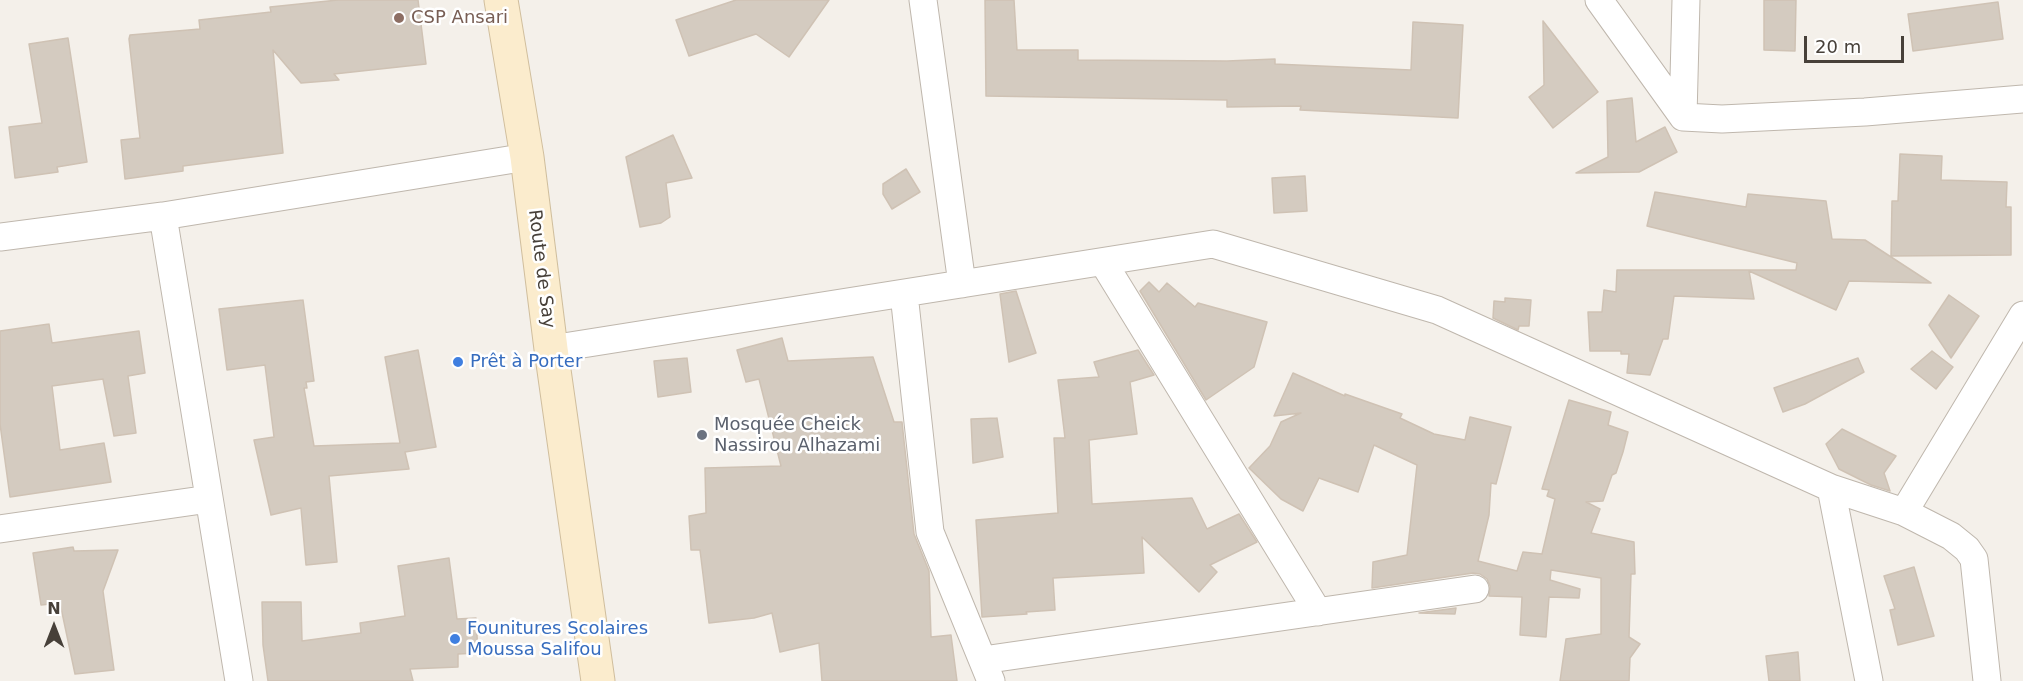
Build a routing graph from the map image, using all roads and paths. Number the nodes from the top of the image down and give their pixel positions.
1 (501, 0) edge
2 (923, 0) edge
3 (1599, 0) edge
4 (1686, 0) edge
5 (2023, 99) edge
6 (1683, 117) junction
7 (527, 157) junction
8 (163, 216) junction
9 (0, 237) edge
10 (1103, 261) junction
11 (962, 284) junction
12 (904, 294) junction
13 (2023, 315) edge
14 (551, 350) junction
15 (1831, 488) junction
16 (209, 499) junction
17 (1904, 512) junction
18 (0, 529) edge
19 (1475, 589) dead end
20 (1318, 612) junction
21 (987, 671) edge
22 (239, 681) edge
23 (598, 681) edge
24 (1869, 681) edge
25 (1987, 681) edge

1 - 7 main road, Route de Say
2 - 11 street
3 - 6 street
4 - 6 street
5 - 6 street
7 - 8 street
7 - 14 main road, Route de Say
8 - 9 street
8 - 16 street
10 - 11 street
10 - 15 street
10 - 20 street
11 - 12 street
12 - 14 street
12 - 21 street
13 - 17 street
14 - 23 main road, Route de Say
15 - 17 street
15 - 24 street
16 - 18 street
16 - 22 street
17 - 25 street
19 - 20 street
20 - 21 street

